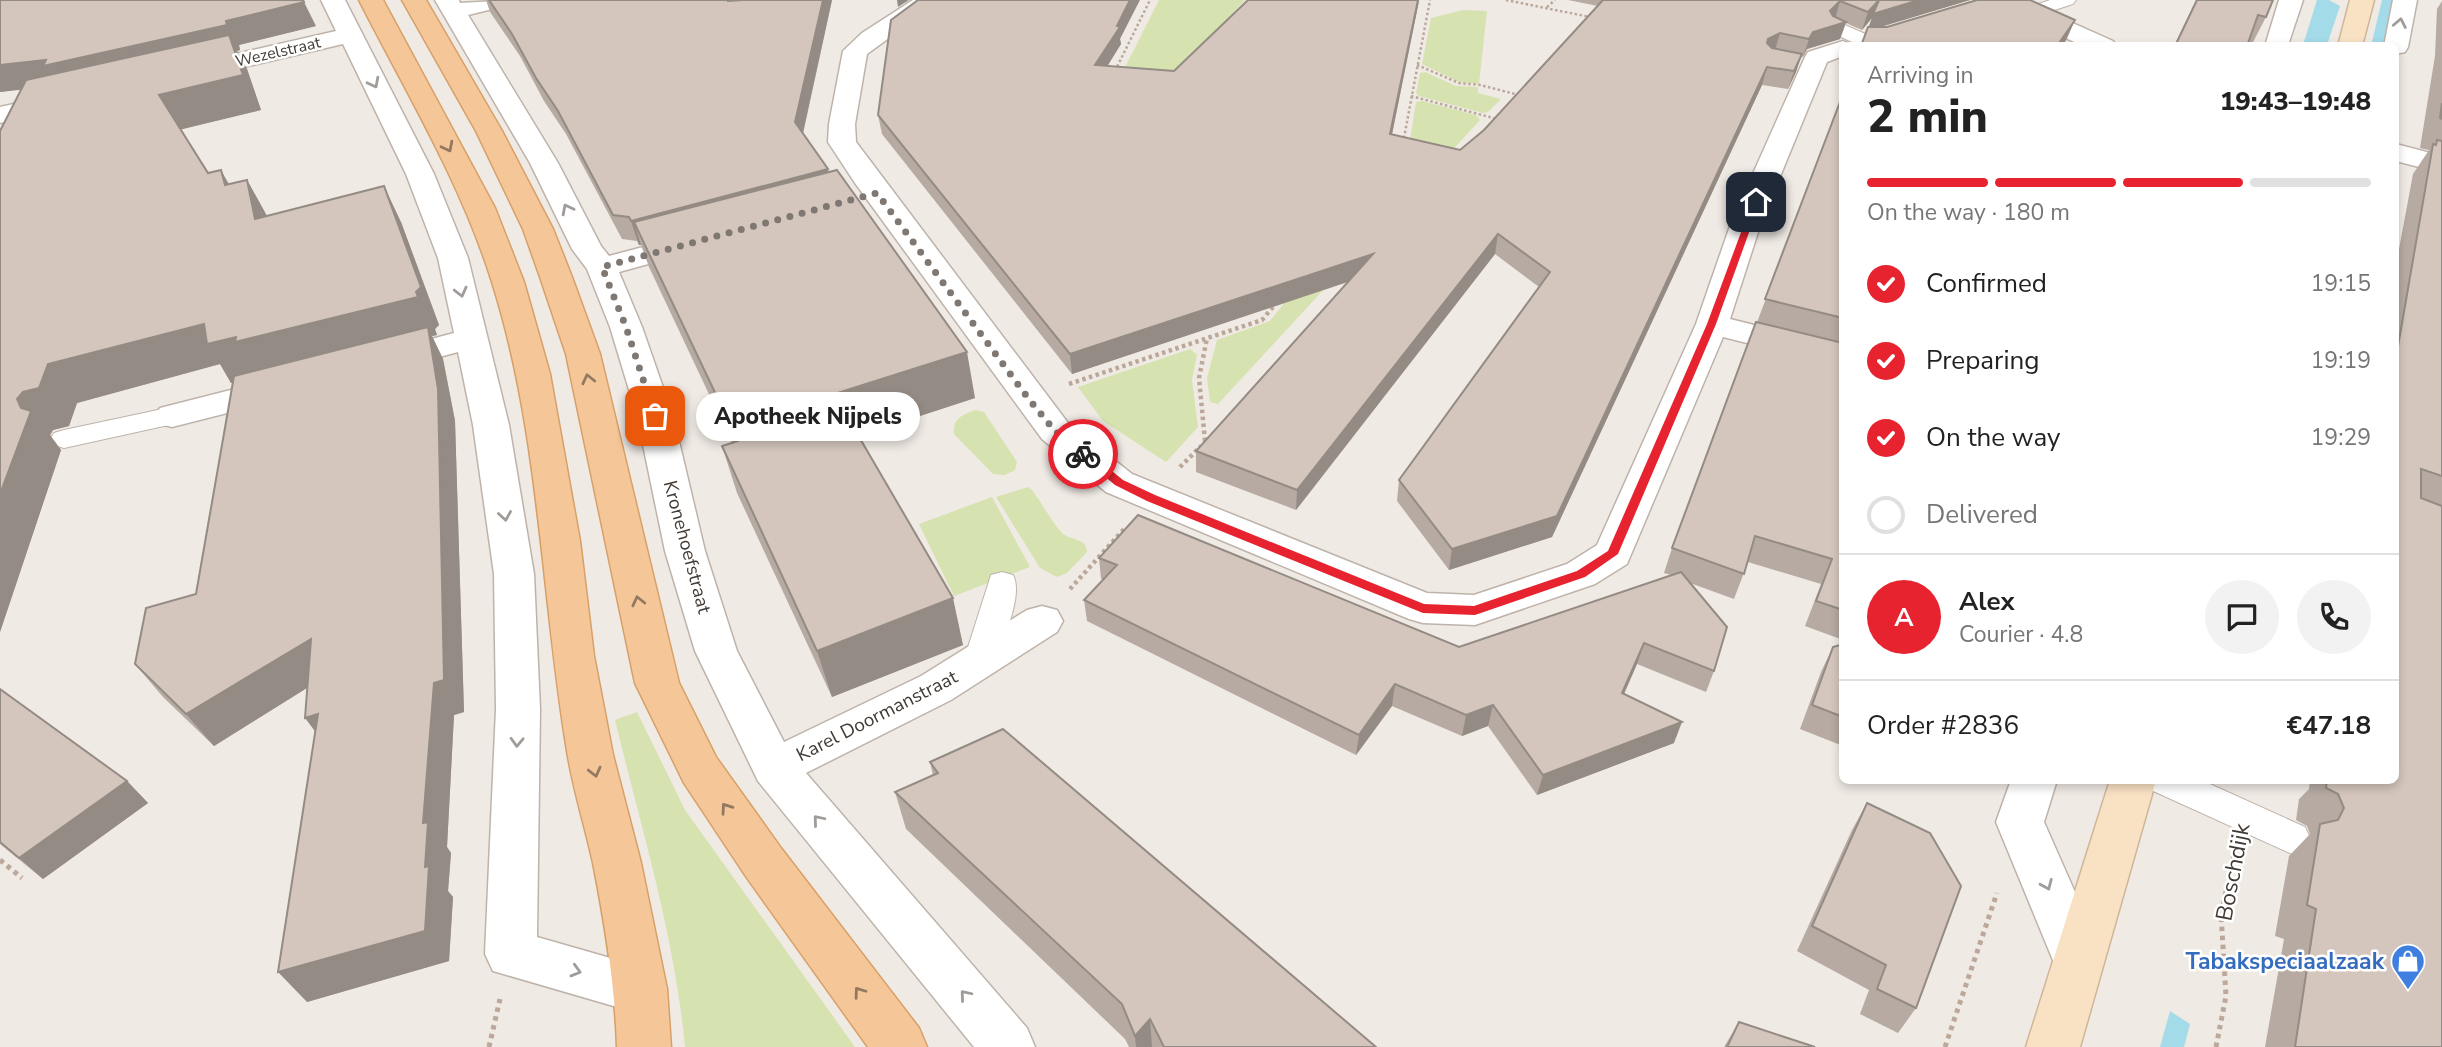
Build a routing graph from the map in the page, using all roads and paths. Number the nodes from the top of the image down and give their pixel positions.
1 (333, 0) edge
2 (371, 0) edge
3 (414, 0) edge
4 (500, 0) edge
5 (1150, 0) edge
6 (1430, 0) edge
7 (1506, 0) edge
8 (1555, 0) edge
9 (2002, 0) edge
10 (2067, 0) edge
11 (2291, 0) edge
12 (2362, 0) edge
13 (2405, 0) edge
14 (884, 2) dead end
15 (923, 4) edge
16 (450, 5) edge
17 (1417, 7) edge
18 (1546, 8) junction
19 (1978, 8) edge
20 (1428, 9) junction
21 (2030, 13) junction
22 (1581, 27) edge
23 (1890, 34) edge
24 (350, 35) junction
25 (1857, 42) edge
26 (2095, 42) edge
27 (2277, 42) edge
28 (2351, 42) edge
29 (2397, 42) edge
30 (1833, 48) edge
31 (1417, 65) junction
32 (1115, 71) edge
33 (175, 75) edge
34 (1411, 96) junction
35 (81, 97) edge
36 (1515, 102) edge
37 (1505, 111) edge
38 (0, 115) edge
39 (1497, 119) junction
40 (1489, 129) edge
41 (1402, 150) edge
42 (2399, 153) edge
43 (2442, 165) edge
44 (720, 235) edge
45 (602, 267) junction
46 (1279, 299) edge
47 (1712, 324) junction
48 (473, 338) junction
49 (1207, 338) junction
50 (1839, 356) edge
51 (352, 370) edge
52 (311, 380) edge
53 (1028, 398) junction
54 (172, 416) joint
55 (1215, 431) edge
56 (64, 439) dead end
57 (1205, 441) junction
58 (1151, 498) junction
59 (1002, 583) dead end
60 (1042, 621) joint
61 (979, 663) junction
62 (774, 768) junction
63 (2132, 784) edge
64 (2173, 784) edge
65 (2027, 801) edge
66 (2243, 817) junction
67 (2292, 838) dead end
68 (0, 860) edge
69 (22, 878) edge
70 (2078, 958) junction
71 (641, 989) junction
72 (644, 1047) edge
73 (900, 1047) edge
74 (1008, 1047) edge
75 (1945, 1047) edge
76 (2053, 1047) edge
77 (2216, 1047) edge

1 - 24 street
2 -> 71 main road
73 -> 3 main road
4 - 16 street
5 - 32 path
6 - 20 path
7 - 18 path
8 - 18 path
9 - 19 street
9 - 21 street
10 - 21 lane
11 - 27 street
12 - 28 main road
29 -> 13 street
14 - 15 street
15 - 53 street
45 -> 16 street, Kronehoefstraat
17 - 20 path
18 - 22 path
20 - 31 path
21 - 26 street
23 - 25 street
24 - 33 street, Wezelstraat
24 -> 48 street
30 - 47 street
31 - 34 path
31 - 36 path
34 - 39 path
34 - 41 path
35 - 38 street
37 - 39 path
39 - 40 path
42 - 43 street
44 - 45 street
45 - 62 street, Kronehoefstraat
46 - 49 path
47 - 50 street
47 - 58 street
48 - 51 street
48 -> 71 street
49 - 53 path
49 - 57 path
52 - 54 street
53 - 58 street
54 - 56 lane
55 - 57 path
57 - 58 path
58 - 60 path
59 - 61 lane, Karel Doormanstraat
60 - 61 street, Karel Doormanstraat
61 - 62 street, Karel Doormanstraat
74 -> 62 street, Kronehoefstraat
63 - 70 main road
64 - 66 lane
65 -> 70 street
65 - 75 path
66 - 67 lane
66 - 77 path, Boschdijk
68 - 69 path
70 - 76 main road
71 - 72 main road

